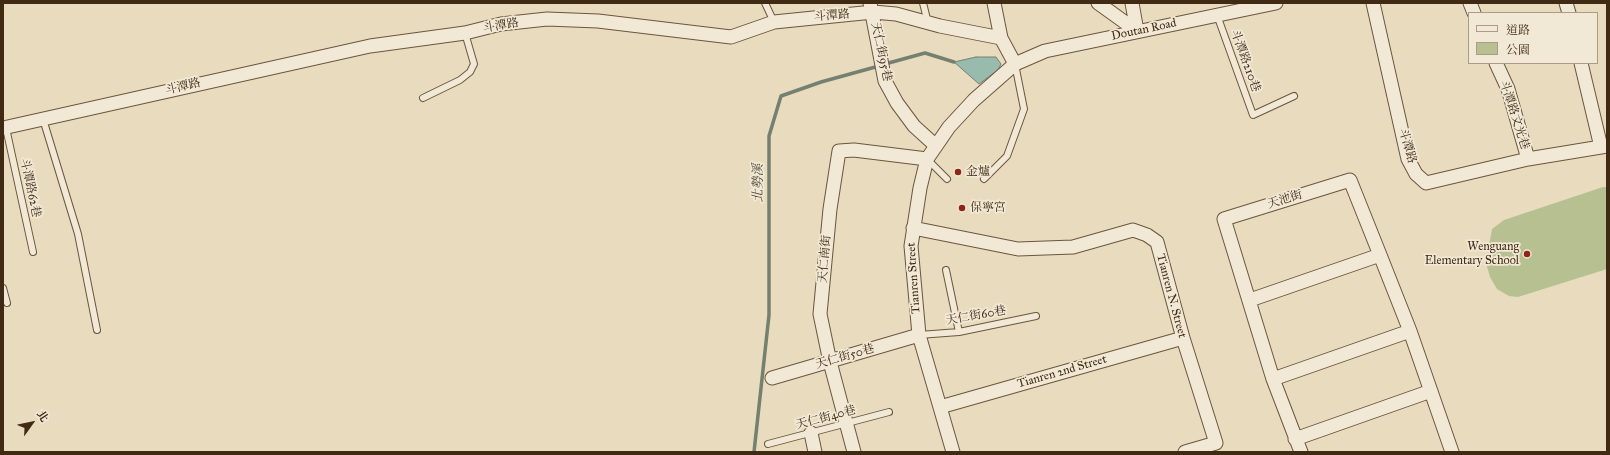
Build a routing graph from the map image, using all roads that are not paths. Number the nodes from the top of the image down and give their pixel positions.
1 (764, 3) edge
2 (923, 3) edge
3 (994, 3) edge
4 (1098, 3) edge
5 (1132, 3) edge
6 (1276, 3) edge
7 (1373, 3) edge
8 (1253, 5) edge
9 (872, 8) edge
10 (1217, 15) junction
11 (774, 22) junction
12 (928, 23) junction
13 (1137, 31) junction
14 (465, 33) junction
15 (1002, 38) junction
16 (1015, 64) junction
17 (1496, 64) edge
18 (1581, 64) edge
19 (1294, 96) dead end
20 (423, 98) dead end
21 (42, 119) junction
22 (5, 128) edge
23 (936, 146) junction
24 (1604, 146) edge
25 (927, 159) junction
26 (1528, 159) junction
27 (947, 179) dead end
28 (984, 179) dead end
29 (912, 228) junction
30 (33, 252) dead end
31 (1380, 255) junction
32 (946, 270) dead end
33 (3, 288) edge
34 (1250, 300) junction
35 (7, 303) dead end
36 (1036, 316) dead end
37 (97, 330) dead end
38 (1410, 331) junction
39 (959, 332) junction
40 (919, 335) junction
41 (1183, 338) junction
42 (830, 362) junction
43 (772, 378) dead end
44 (1273, 379) junction
45 (1431, 390) junction
46 (940, 406) junction
47 (889, 412) dead end
48 (847, 423) junction
49 (810, 433) junction
50 (1295, 439) junction
51 (768, 444) dead end
52 (1217, 448) edge
53 (815, 452) edge
54 (854, 452) edge
55 (953, 452) edge
56 (1185, 452) edge
57 (1301, 452) edge
58 (1451, 452) edge

1 - 11 lane
2 - 12 lane
3 - 15 street
4 - 13 street
5 - 13 street
6 - 8 street, Doutan Road
7 - 26 street, 斗潭路
8 - 10 street, Doutan Road
9 - 11 street, 斗潭路
9 - 12 street, 斗潭路
9 - 23 street, 天仁街95巷
10 - 13 street, Doutan Road
10 - 19 lane, 斗潭路210巷
11 - 14 street, 斗潭路
12 - 15 street, 斗潭路
13 - 16 street, Doutan Road
14 - 20 lane
14 - 21 street, 斗潭路
15 - 16 street
16 - 23 street, Tianren Street
16 - 28 lane
17 - 26 street, 斗潭路文光巷
18 - 24 street
21 - 22 street, 斗潭路
21 - 37 lane
22 - 30 lane, 斗潭路62巷
23 - 25 street, Tianren Street
24 - 26 street, 斗潭路文光巷
25 - 27 lane
25 - 29 street, Tianren Street
25 - 42 street, 天仁南街
29 - 40 street, Tianren Street
29 - 41 street, Tianren N. Street
31 - 34 street
31 - 34 street, 天池街
31 - 38 street, 天池街
32 - 39 lane
33 - 35 lane
34 - 44 street, 天池街
36 - 39 lane, 天仁街60巷
38 - 44 street
38 - 45 street, 天池街
39 - 40 lane, 天仁街60巷
40 - 42 street, 天仁街50巷
40 - 46 street, Tianren Street
41 - 46 street, Tianren 2nd Street
41 - 52 street, Tianren N. Street
42 - 43 street, 天仁街50巷
42 - 48 street, 天仁南街
44 - 50 street, 天池街
45 - 50 street
45 - 58 street, 天池街
46 - 55 street, Tianren Street
47 - 48 lane, 天仁街40巷
48 - 49 lane, 天仁街40巷
48 - 54 street, 天仁南街
49 - 51 lane, 天仁街40巷
49 - 53 street
50 - 57 street, 天池街
52 - 56 street

